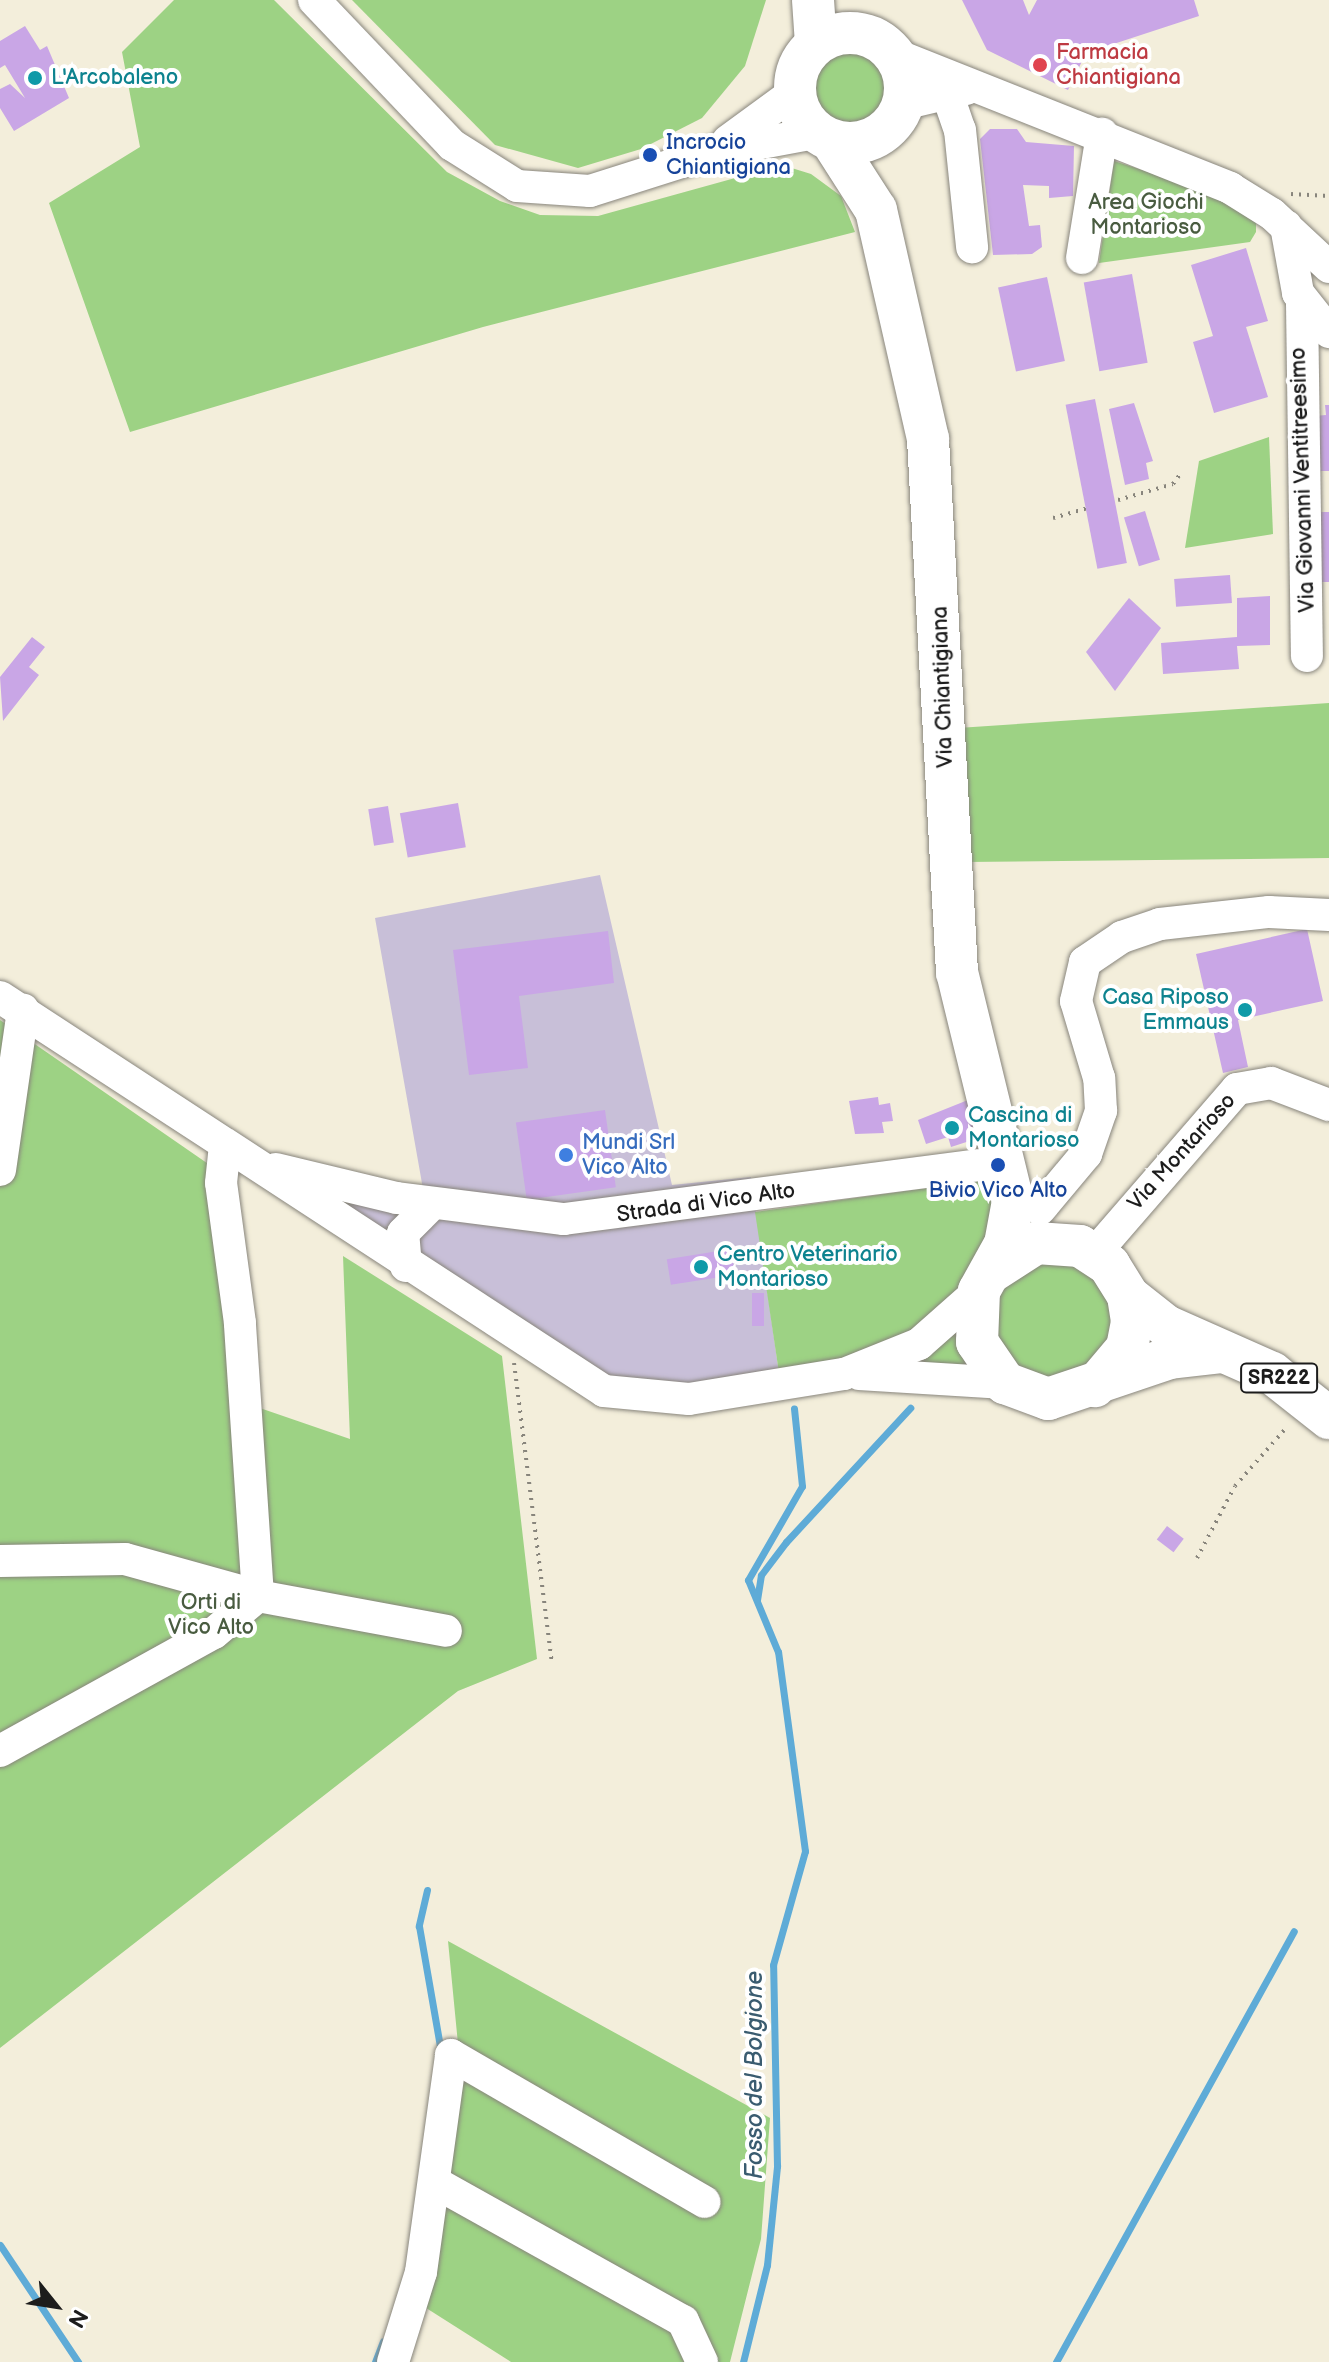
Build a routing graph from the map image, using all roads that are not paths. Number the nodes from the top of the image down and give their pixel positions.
1 (314, 0) edge
2 (813, 0) edge
3 (831, 0) edge
4 (858, 33) junction
5 (816, 44) junction
6 (894, 54) junction
7 (960, 90) junction
8 (795, 92) junction
9 (896, 116) junction
10 (1102, 134) junction
11 (824, 136) junction
12 (713, 152) junction
13 (876, 210) junction
14 (1286, 226) junction
15 (972, 247) dead end
16 (1082, 258) dead end
17 (1329, 267) edge
18 (1302, 304) junction
19 (1329, 332) edge
20 (1307, 656) dead end
21 (1329, 915) edge
22 (12, 1004) edge
23 (1329, 1105) edge
24 (236, 1153) junction
25 (993, 1163) junction
26 (0, 1169) edge
27 (397, 1198) junction
28 (433, 1203) junction
29 (1040, 1209) junction
30 (359, 1235) junction
31 (1092, 1241) junction
32 (406, 1266) junction
33 (985, 1282) junction
34 (1128, 1296) junction
35 (1221, 1352) junction
36 (844, 1374) junction
37 (1005, 1383) junction
38 (1093, 1388) junction
39 (1320, 1410) edge
40 (0, 1561) edge
41 (258, 1596) junction
42 (446, 1631) dead end
43 (0, 1751) edge
44 (436, 2183) junction
45 (705, 2202) dead end
46 (393, 2362) edge
47 (702, 2362) edge

1 - 12 street
2 - 5 main road
3 - 4 main road
4 - 5 main road
4 - 6 main road
5 - 8 main road
6 - 7 street
6 - 9 main road, Via Chiantigiana
7 - 9 street
7 - 10 street
7 - 15 street
8 - 11 main road, Via Chiantigiana
8 - 12 street
9 - 11 main road
9 - 13 main road, Via Chiantigiana
10 - 14 street
10 - 16 street
11 - 12 street
11 - 13 main road, Via Chiantigiana
13 - 25 main road, Via Chiantigiana
14 - 17 street
14 - 18 street, Via Giovanni Ventitreesimo
18 - 19 street, Via Giovanni Ventitreesimo
18 - 20 street, Via Giovanni Ventitreesimo
21 - 29 street
22 - 24 street, Strada di Vico Alto
22 - 26 street
23 - 31 street, Via Montarioso
24 - 27 street, Strada di Vico Alto
24 - 30 street, Strada di Vico Alto
24 - 41 street
25 - 28 street, Strada di Vico Alto
25 - 29 main road, Via Chiantigiana
25 - 33 main road, Via Chiantigiana
27 - 28 street, Strada di Vico Alto
27 - 30 street
28 - 32 street
29 - 31 main road, Via Chiantigiana
30 - 32 street, Strada di Vico Alto
31 - 33 main road
31 - 34 main road, Via Chiantigiana
32 - 36 street, Strada di Vico Alto
33 - 36 street, Strada di Vico Alto
33 - 37 main road, Via Chiantigiana
34 - 35 main road, Via Chiantigiana
34 - 38 main road
35 - 38 main road, Via Chiantigiana
35 - 39 main road, Via Chiantigiana / SR222
36 - 37 street, Strada di Vico Alto
37 - 38 main road, Via Chiantigiana
40 - 41 street
41 - 42 street
41 - 43 street
44 - 45 street
44 - 46 street
44 - 47 street

